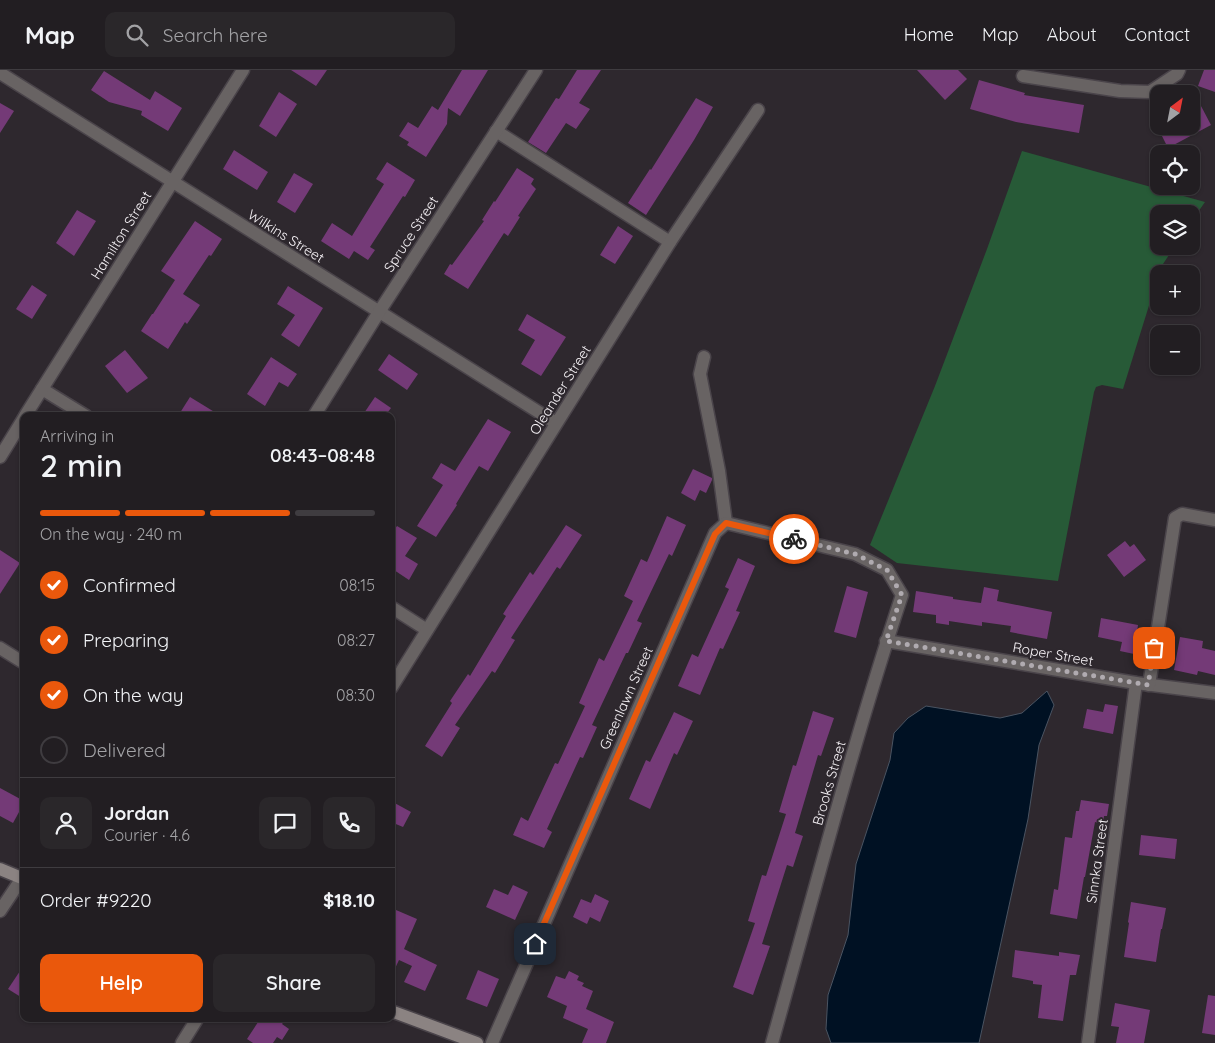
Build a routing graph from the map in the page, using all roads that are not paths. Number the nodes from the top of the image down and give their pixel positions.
1 (242, 70) edge
2 (536, 70) edge
3 (1179, 70) edge
4 (0, 74) edge
5 (1023, 76) dead end
6 (758, 110) dead end
7 (496, 131) junction
8 (173, 182) junction
9 (670, 242) junction
10 (379, 312) junction
11 (704, 356) dead end
12 (42, 389) junction
13 (27, 412) edge
14 (79, 412) edge
15 (316, 412) edge
16 (20, 424) edge
17 (556, 424) junction
18 (0, 457) edge
19 (1215, 520) edge
20 (726, 523) junction
21 (395, 609) edge
22 (428, 630) junction
23 (886, 641) junction
24 (0, 648) edge
25 (20, 660) edge
26 (395, 682) edge
27 (1142, 684) junction
28 (1215, 693) edge
29 (0, 869) edge
30 (20, 876) edge
31 (20, 881) edge
32 (0, 911) edge
33 (395, 1013) edge
34 (195, 1022) edge
35 (451, 1038) edge
36 (182, 1043) edge
37 (477, 1043) edge
38 (492, 1043) edge
39 (772, 1043) edge
40 (1088, 1043) edge

1 - 8 street, Hamilton Street
2 - 7 street, Spruce Street
3 - 5 street
4 - 8 street, Wilkins Street
6 - 9 street, Oleander Street
7 - 9 street
7 - 10 street, Spruce Street
8 - 10 street, Wilkins Street
8 - 12 street, Hamilton Street
9 - 17 street, Oleander Street
10 - 15 street, Spruce Street
10 - 17 street, Wilkins Street
11 - 20 street
12 - 13 street, Hamilton Street
12 - 14 street
16 - 18 street, Hamilton Street
17 - 22 street, Oleander Street
19 - 27 street, Sinnka Street
20 - 23 street, Brooks Street
20 - 38 street, Greenlawn Street
21 - 22 street
22 - 26 street, Oleander Street
23 - 27 street, Roper Street
23 - 39 street, Brooks Street
24 - 25 street
27 - 28 street, Roper Street
27 - 40 street, Sinnka Street
29 - 30 street
31 - 32 street
33 - 35 street
34 - 36 street
35 - 37 street

